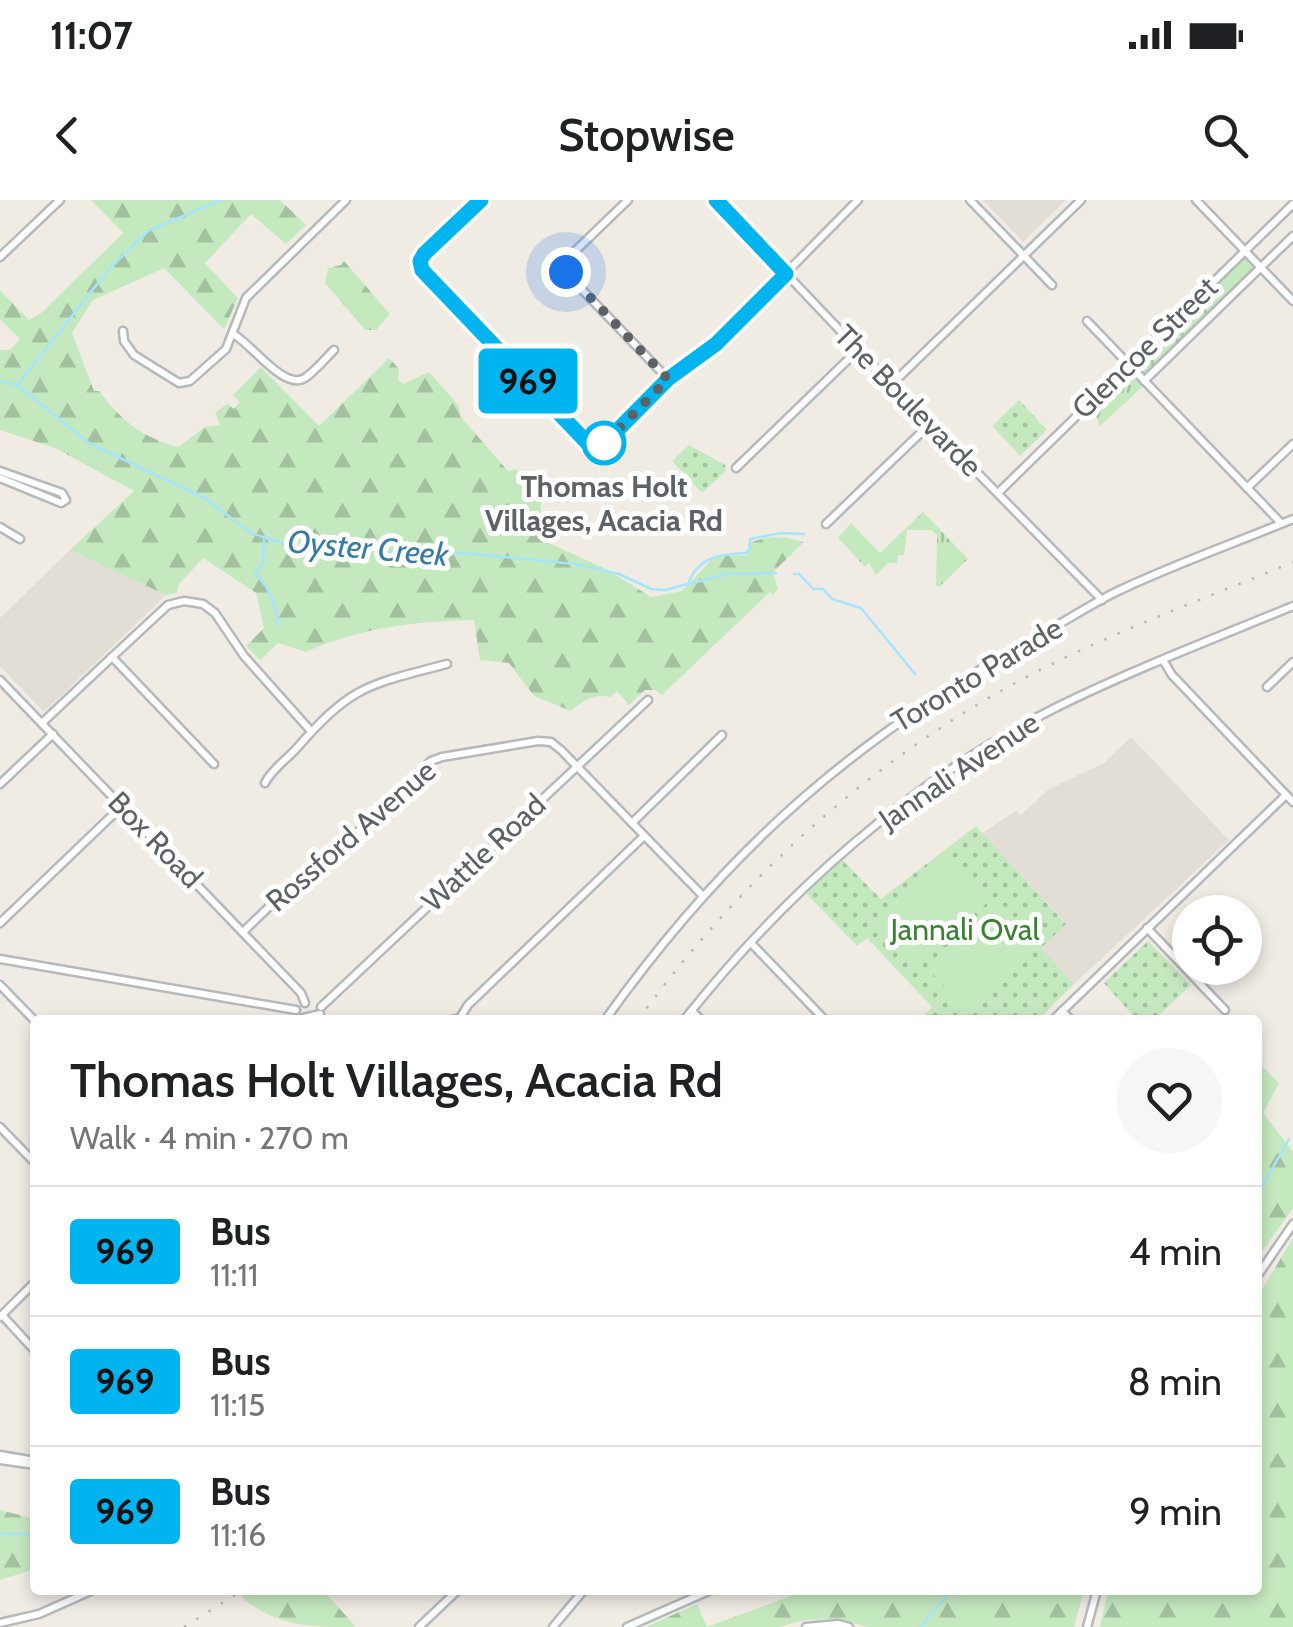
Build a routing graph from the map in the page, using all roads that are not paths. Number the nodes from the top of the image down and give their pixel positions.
1 (60, 200) edge
2 (346, 200) edge
3 (480, 200) edge
4 (628, 200) edge
5 (716, 200) edge
6 (858, 200) edge
7 (970, 200) edge
8 (1082, 200) edge
9 (1196, 200) edge
10 (1293, 204) edge
11 (1293, 236) edge
12 (1245, 251) junction
13 (1023, 256) junction
14 (0, 257) edge
15 (1261, 267) junction
16 (786, 274) junction
17 (1052, 285) dead end
18 (1293, 300) edge
19 (1087, 321) dead end
20 (123, 331) dead end
21 (233, 334) junction
22 (334, 350) dead end
23 (858, 350) junction
24 (1128, 364) junction
25 (668, 379) junction
26 (1144, 381) junction
27 (891, 384) junction
28 (930, 424) junction
29 (1293, 444) edge
30 (736, 468) dead end
31 (0, 474) edge
32 (1247, 488) junction
33 (998, 493) junction
34 (1293, 518) edge
35 (826, 524) dead end
36 (1281, 524) junction
37 (0, 527) edge
38 (20, 539) dead end
39 (1102, 600) junction
40 (1293, 606) edge
41 (112, 658) junction
42 (1163, 660) junction
43 (1293, 662) edge
44 (447, 664) dead end
45 (0, 680) edge
46 (1267, 687) dead end
47 (648, 700) dead end
48 (42, 723) junction
49 (310, 730) junction
50 (53, 734) junction
51 (722, 736) dead end
52 (214, 764) dead end
53 (576, 765) junction
54 (265, 783) dead end
55 (0, 784) edge
56 (1286, 795) junction
57 (1293, 802) edge
58 (122, 806) junction
59 (632, 823) junction
60 (644, 836) junction
61 (702, 896) junction
62 (0, 923) edge
63 (1147, 928) junction
64 (243, 932) junction
65 (751, 943) junction
66 (1, 958) edge
67 (0, 985) edge
68 (306, 1003) junction
69 (296, 1010) junction
70 (1062, 1010) junction
71 (1225, 1010) dead end
72 (692, 1011) junction
73 (323, 1014) edge
74 (299, 1015) edge
75 (462, 1015) edge
76 (609, 1015) edge
77 (688, 1015) edge
78 (696, 1015) edge
79 (820, 1015) edge
80 (1058, 1015) edge
81 (1066, 1015) edge
82 (30, 1016) edge
83 (0, 1127) edge
84 (30, 1158) edge
85 (1293, 1224) edge
86 (1262, 1270) edge
87 (30, 1287) edge
88 (1, 1316) edge
89 (30, 1345) edge
90 (0, 1457) edge
91 (30, 1462) edge
92 (82, 1595) edge
93 (453, 1595) edge
94 (580, 1595) edge
95 (700, 1595) edge
96 (1096, 1595) edge
97 (0, 1623) edge
98 (419, 1627) edge
99 (553, 1627) edge
100 (627, 1627) edge
101 (806, 1627) edge
102 (850, 1627) edge
103 (1087, 1627) edge

1 - 14 street
2 - 21 street
3 - 25 street
4 - 25 street
5 - 16 street, The Boulevarde
6 - 16 street
7 - 13 street
8 - 13 street
9 - 12 street
10 - 12 street, Glencoe Street
11 - 15 street, Glencoe Street
12 - 15 street
12 - 24 street, Glencoe Street
13 - 17 street
13 - 27 street
15 - 18 street
15 - 26 street, Glencoe Street
16 - 23 street, The Boulevarde
16 - 25 street
19 - 24 street
20 - 21 street
21 - 22 street
23 - 27 street, The Boulevarde
23 - 30 street
24 - 26 street
24 - 33 street, Glencoe Street
26 - 32 street
27 - 28 street, The Boulevarde
28 - 33 street, The Boulevarde
28 - 35 street
29 - 32 street
31 - 31 street
32 - 36 street
33 - 39 street, The Boulevarde
34 - 36 street, Toronto Parade
36 - 39 street, Toronto Parade
37 - 38 street
39 - 61 street, Toronto Parade
40 - 42 street, Jannali Avenue
41 - 48 street
41 - 49 street
41 - 52 street
42 - 56 street
42 - 65 street, Jannali Avenue
43 - 46 street
44 - 49 street
45 - 48 street, Box Road
47 - 53 street, Wattle Road
48 - 50 street, Box Road
49 - 54 street
50 - 55 street
50 - 58 street, Box Road
51 - 59 street
53 - 59 street, Rossford Avenue
53 - 64 street, Rossford Avenue
53 - 73 street, Wattle Road
56 - 57 street
56 - 63 street
58 - 62 street
58 - 64 street, Box Road
59 - 60 street, Rossford Avenue
60 - 61 street, Rossford Avenue
60 - 75 street
61 - 76 street, Toronto Parade
63 - 70 street
63 - 71 street
64 - 68 street, Box Road
65 - 72 street, Jannali Avenue
65 - 79 street
66 - 69 street
67 - 82 street
68 - 69 street
68 - 73 street
69 - 74 street
70 - 80 street
70 - 81 street
72 - 77 street, Jannali Avenue
72 - 78 street
83 - 84 street
85 - 86 street
87 - 88 street
88 - 89 street
90 - 91 street
92 - 97 street
93 - 98 street
94 - 99 street
95 - 100 street
96 - 103 street
101 - 102 street

